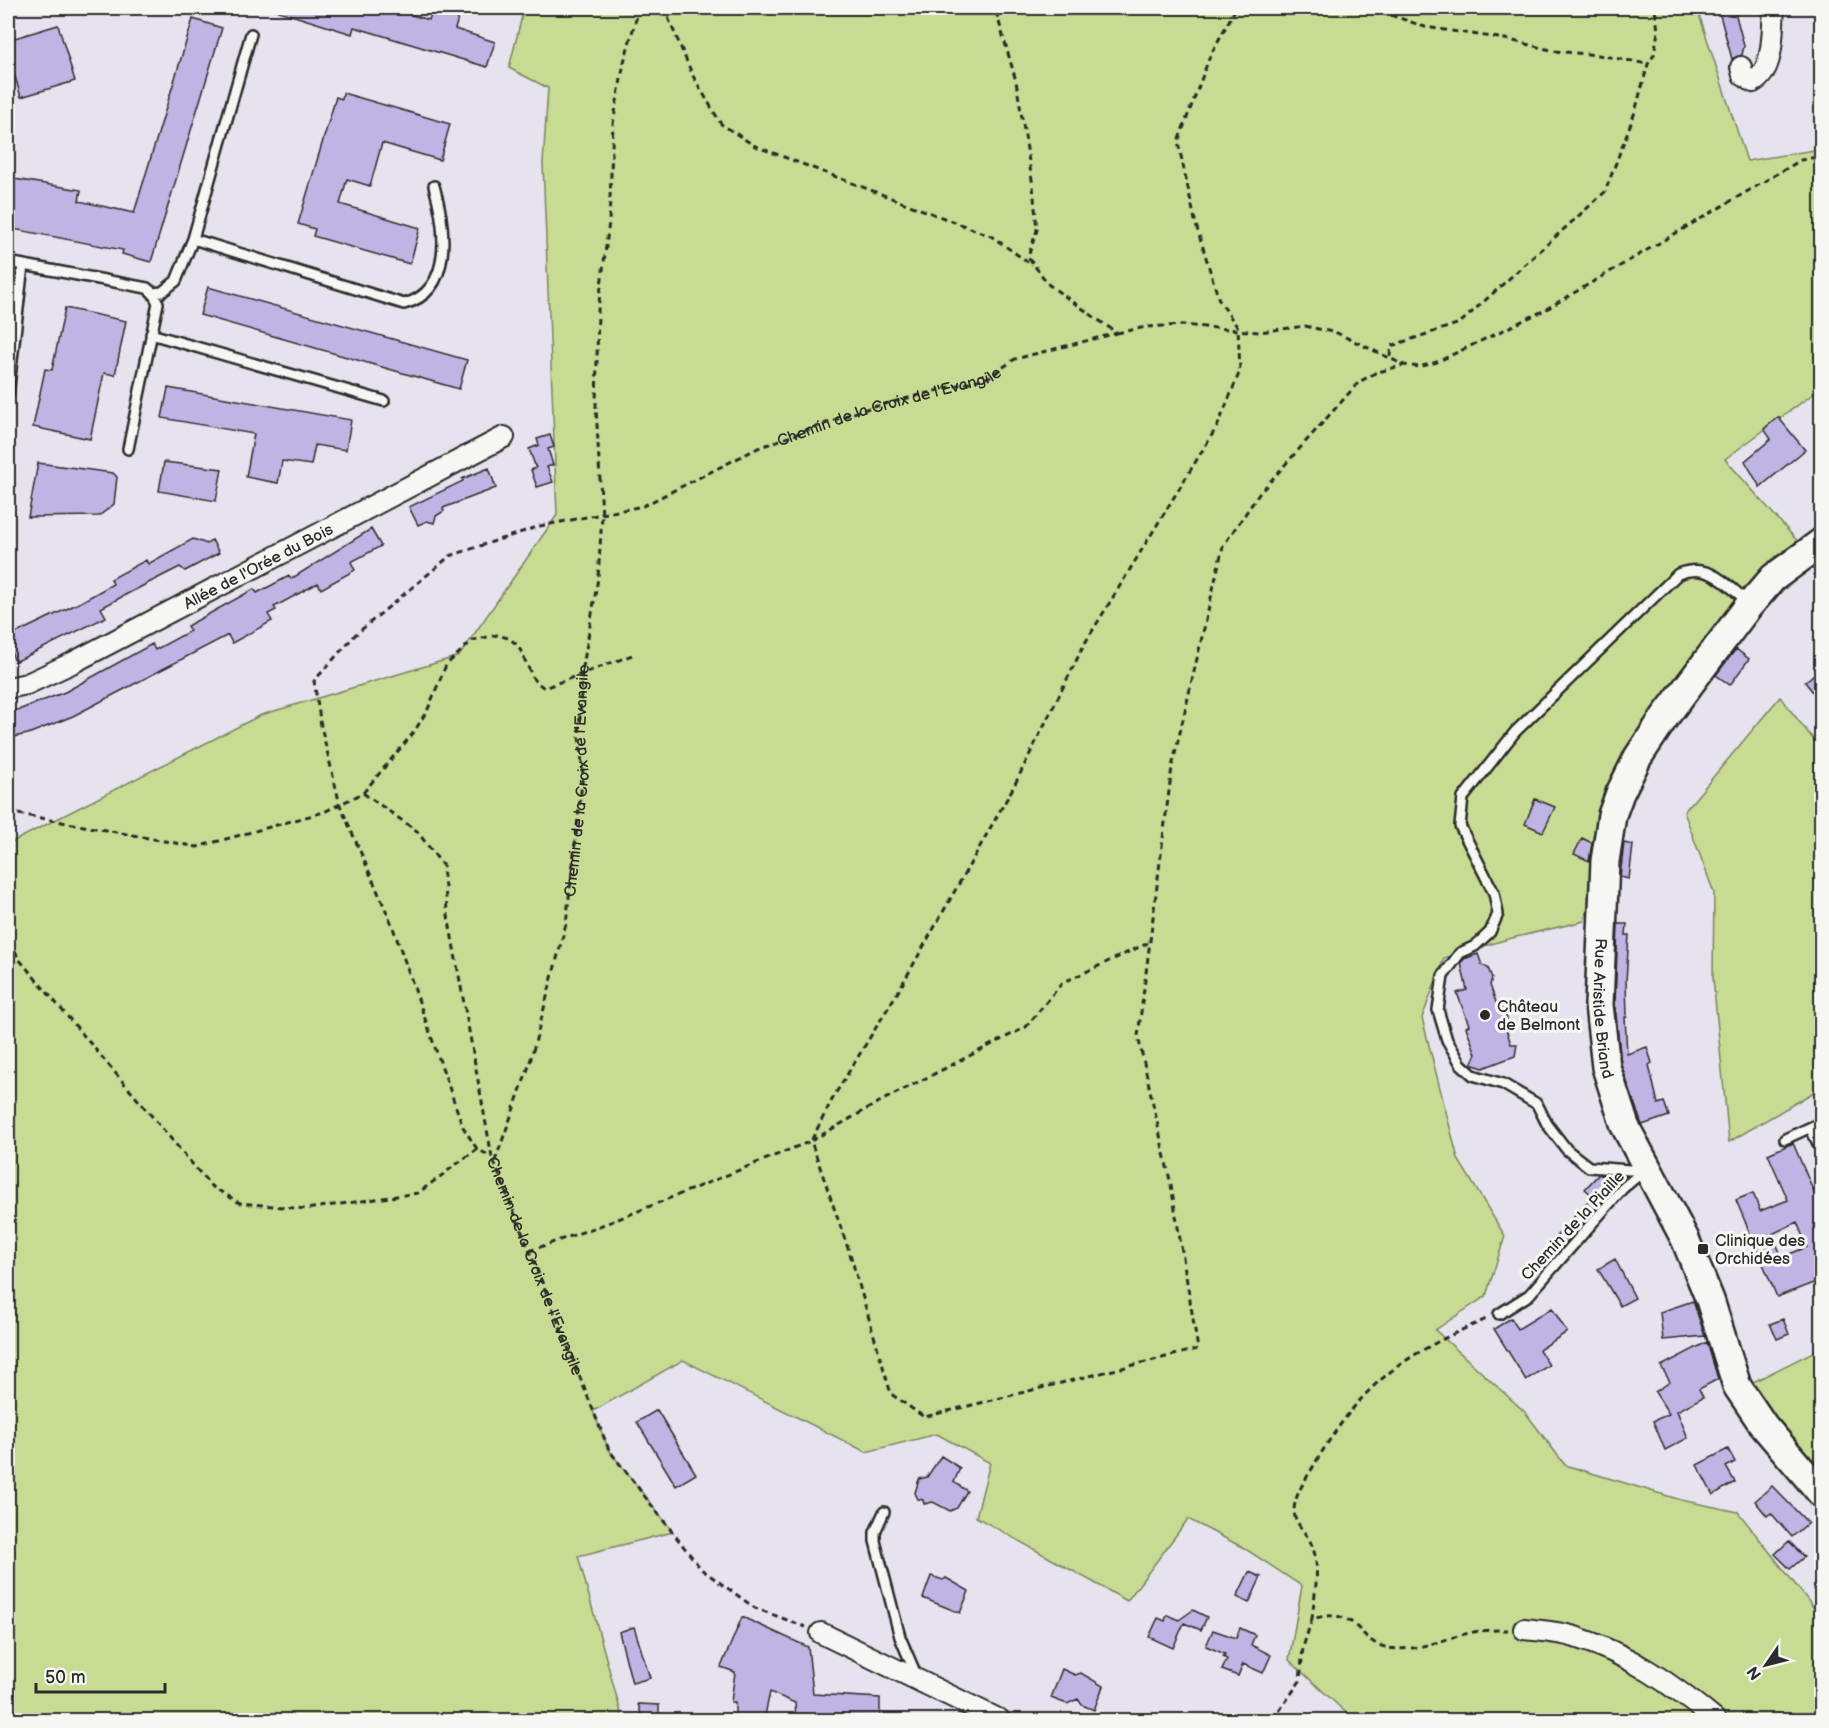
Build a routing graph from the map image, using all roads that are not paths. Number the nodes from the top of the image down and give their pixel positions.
1 (1774, 8) edge
2 (251, 34) dead end
3 (1741, 67) dead end
4 (434, 186) dead end
5 (193, 239) junction
6 (8, 262) edge
7 (23, 265) junction
8 (153, 293) junction
9 (12, 310) edge
10 (152, 334) junction
11 (8, 395) edge
12 (384, 401) dead end
13 (504, 437) dead end
14 (128, 448) dead end
15 (1821, 542) edge
16 (1750, 604) junction
17 (8, 688) edge
18 (1821, 1122) edge
19 (1811, 1129) junction
20 (1785, 1139) dead end
21 (1821, 1152) edge
22 (1648, 1168) junction
23 (1499, 1314) road end
24 (1821, 1494) edge
25 (884, 1512) dead end
26 (1524, 1629) road end
27 (821, 1633) road end
28 (918, 1679) junction
29 (1713, 1719) edge
30 (1000, 1720) edge

1 - 3 street
2 - 5 lane
4 - 5 lane
5 - 8 lane
6 - 7 lane
7 - 8 lane
7 - 9 lane
8 - 10 lane
9 - 11 lane
10 - 12 lane
10 - 14 lane
13 - 17 street, Allée de l'Orée du Bois
15 - 16 street, Rue Aristide Briand
16 - 22 street, Rue Aristide Briand
16 - 22 lane
18 - 19 lane
19 - 20 lane
19 - 21 lane
22 - 23 lane, Chemin de la Piaille
22 - 24 street, Rue Aristide Briand
25 - 28 lane
26 - 29 street
27 - 28 street
28 - 30 street

